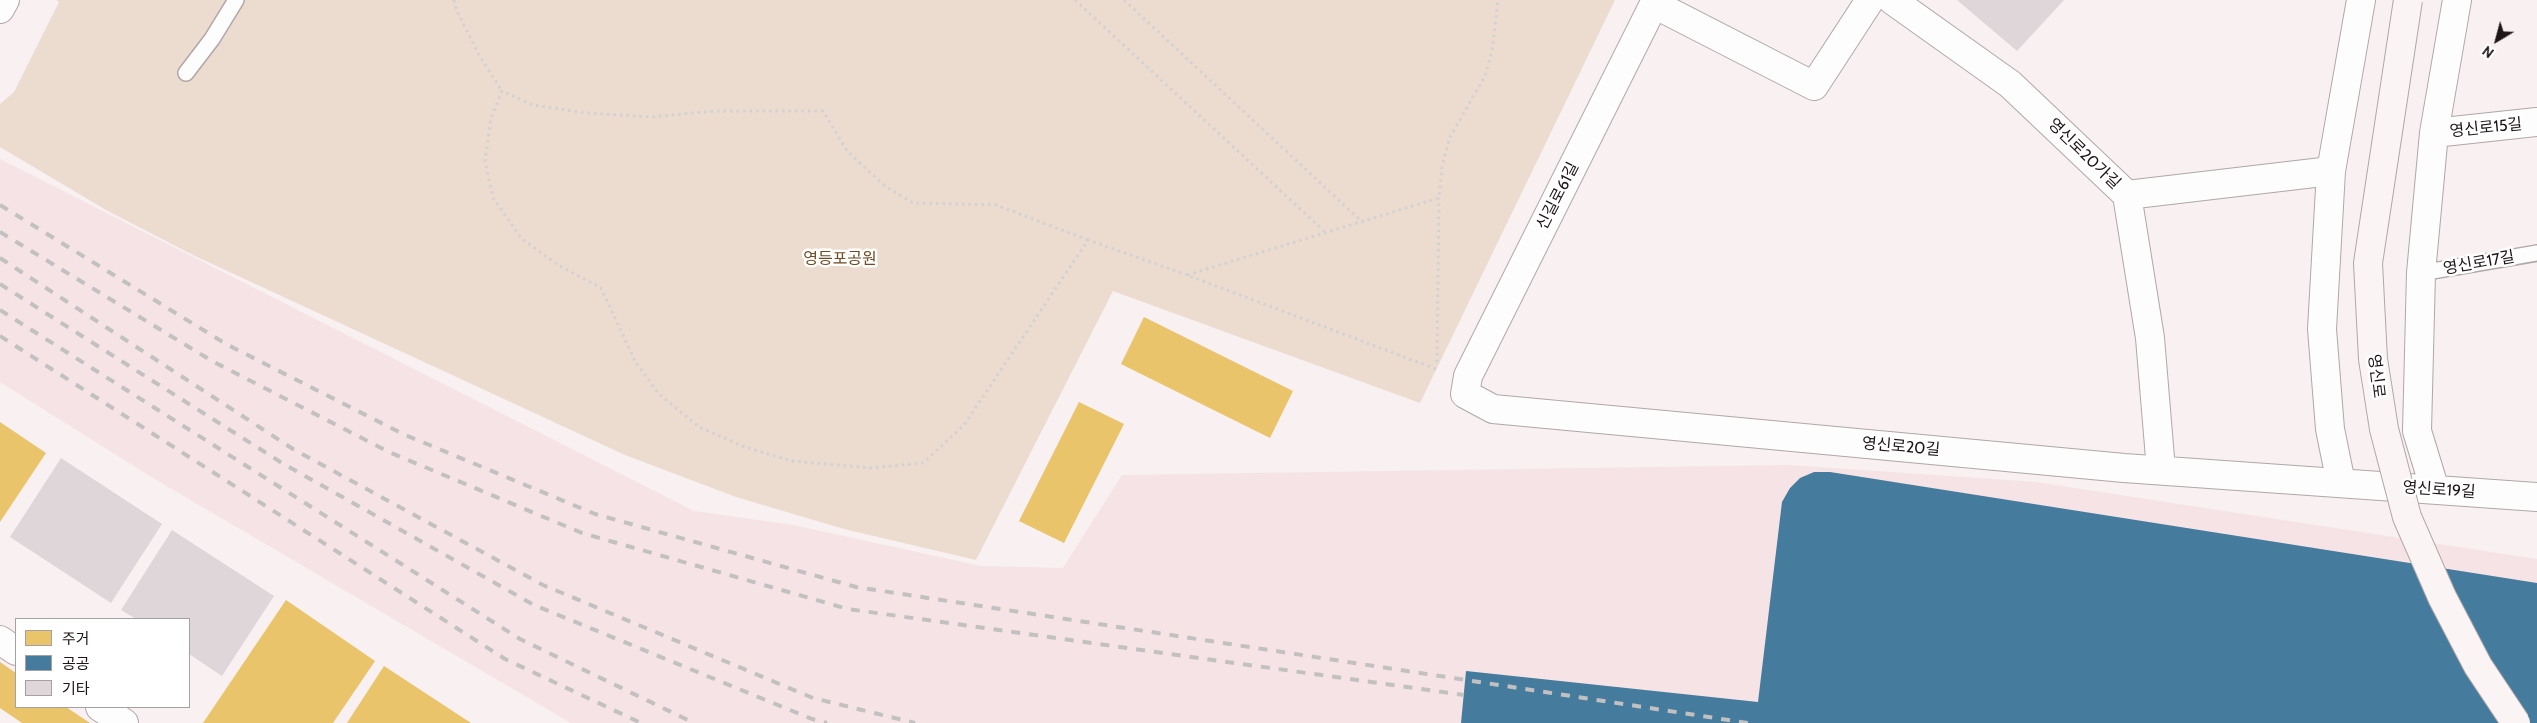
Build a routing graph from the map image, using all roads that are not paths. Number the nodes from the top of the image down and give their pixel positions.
1 (5, 0) edge
2 (236, 0) edge
3 (1870, 0) edge
4 (1892, 0) edge
5 (2361, 0) edge
6 (2408, 0) edge
7 (2457, 0) edge
8 (1655, 2) edge
9 (0, 9) edge
10 (186, 73) dead end
11 (2537, 122) edge
12 (2434, 133) junction
13 (2331, 171) junction
14 (2127, 195) junction
15 (2537, 253) edge
16 (2421, 274) junction
17 (1465, 394) joint
18 (2161, 470) junction
19 (2341, 483) junction
20 (2435, 490) junction
21 (2537, 497) edge
22 (0, 640) edge
23 (15, 650) edge
24 (102, 708) edge
25 (124, 723) edge
26 (2516, 723) edge

1 - 9 street
2 - 10 lane
3 - 8 street
4 - 14 street, 영신로20가길
5 - 13 street
6 - 26 main road, 영신로, bridge
7 - 12 street
8 - 17 street, 신길로61길
11 - 12 street, 영신로15길
12 - 16 street
13 - 14 street
13 - 19 street
14 - 18 street, 영신로20가길
15 - 16 lane, 영신로17길
16 - 20 street
17 - 18 street, 영신로20길
18 - 19 street, 영신로20길
19 - 20 street, 영신로19길
20 - 21 street, 영신로19길
22 - 23 street
24 - 25 street

